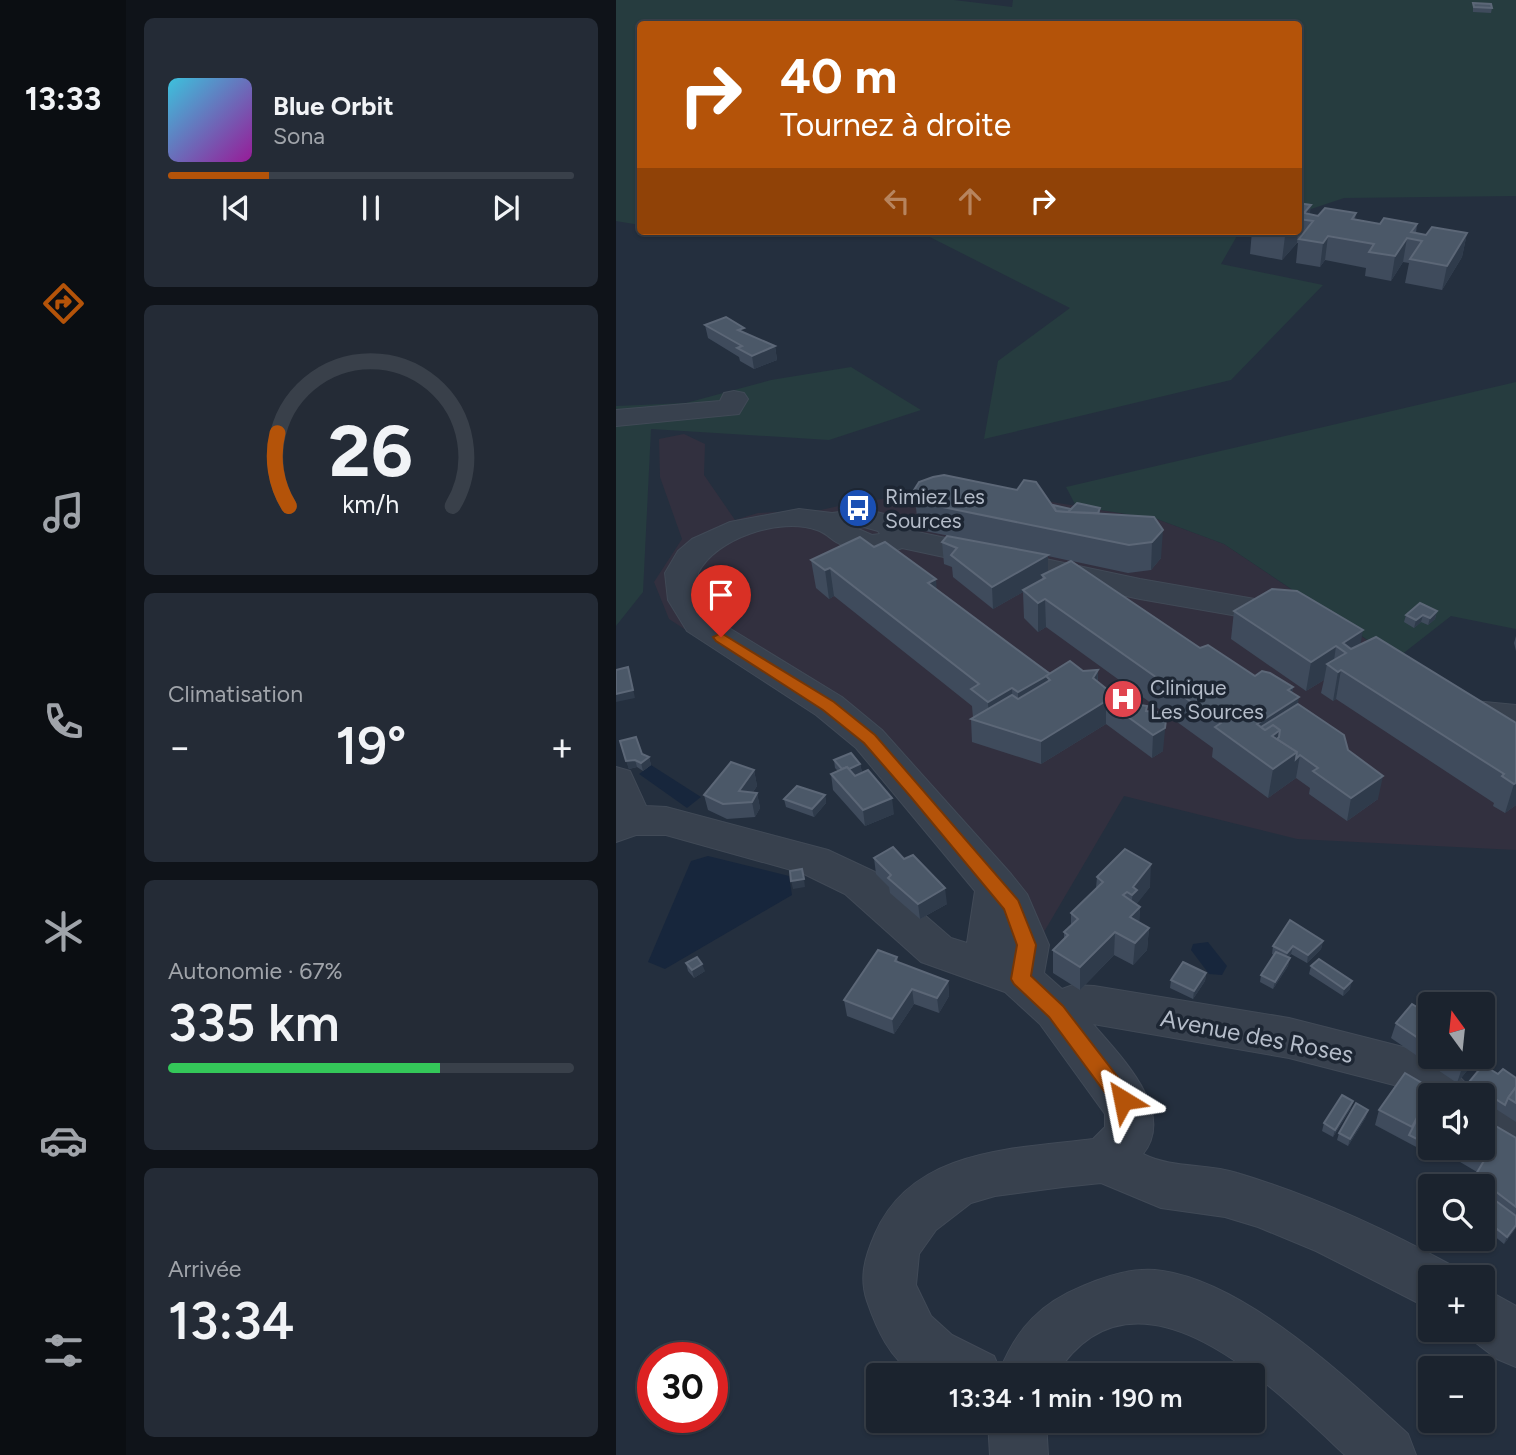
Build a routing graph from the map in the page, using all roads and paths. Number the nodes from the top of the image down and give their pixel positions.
1 (734, 399) dead end
2 (616, 418) edge
3 (1320, 625) edge
4 (1433, 692) edge
5 (1516, 717) edge
6 (616, 781) edge
7 (624, 823) edge
8 (1003, 973) junction
9 (1056, 1011) junction
10 (1430, 1083) edge
11 (1495, 1124) edge
12 (1516, 1138) edge
13 (1106, 1159) junction
14 (1418, 1276) edge
15 (1495, 1324) edge
16 (1516, 1340) edge
17 (945, 1363) edge
18 (1031, 1363) edge
19 (1018, 1433) edge
20 (1019, 1455) edge
21 (1387, 1455) edge

1 - 2 street
3 - 8 street
4 - 5 street
6 - 7 street
7 - 8 street
8 - 9 street
9 - 10 street, Avenue des Roses
9 - 13 street
11 - 12 street
13 - 14 street
13 - 17 street
15 - 16 street
18 - 21 street
19 - 20 street

